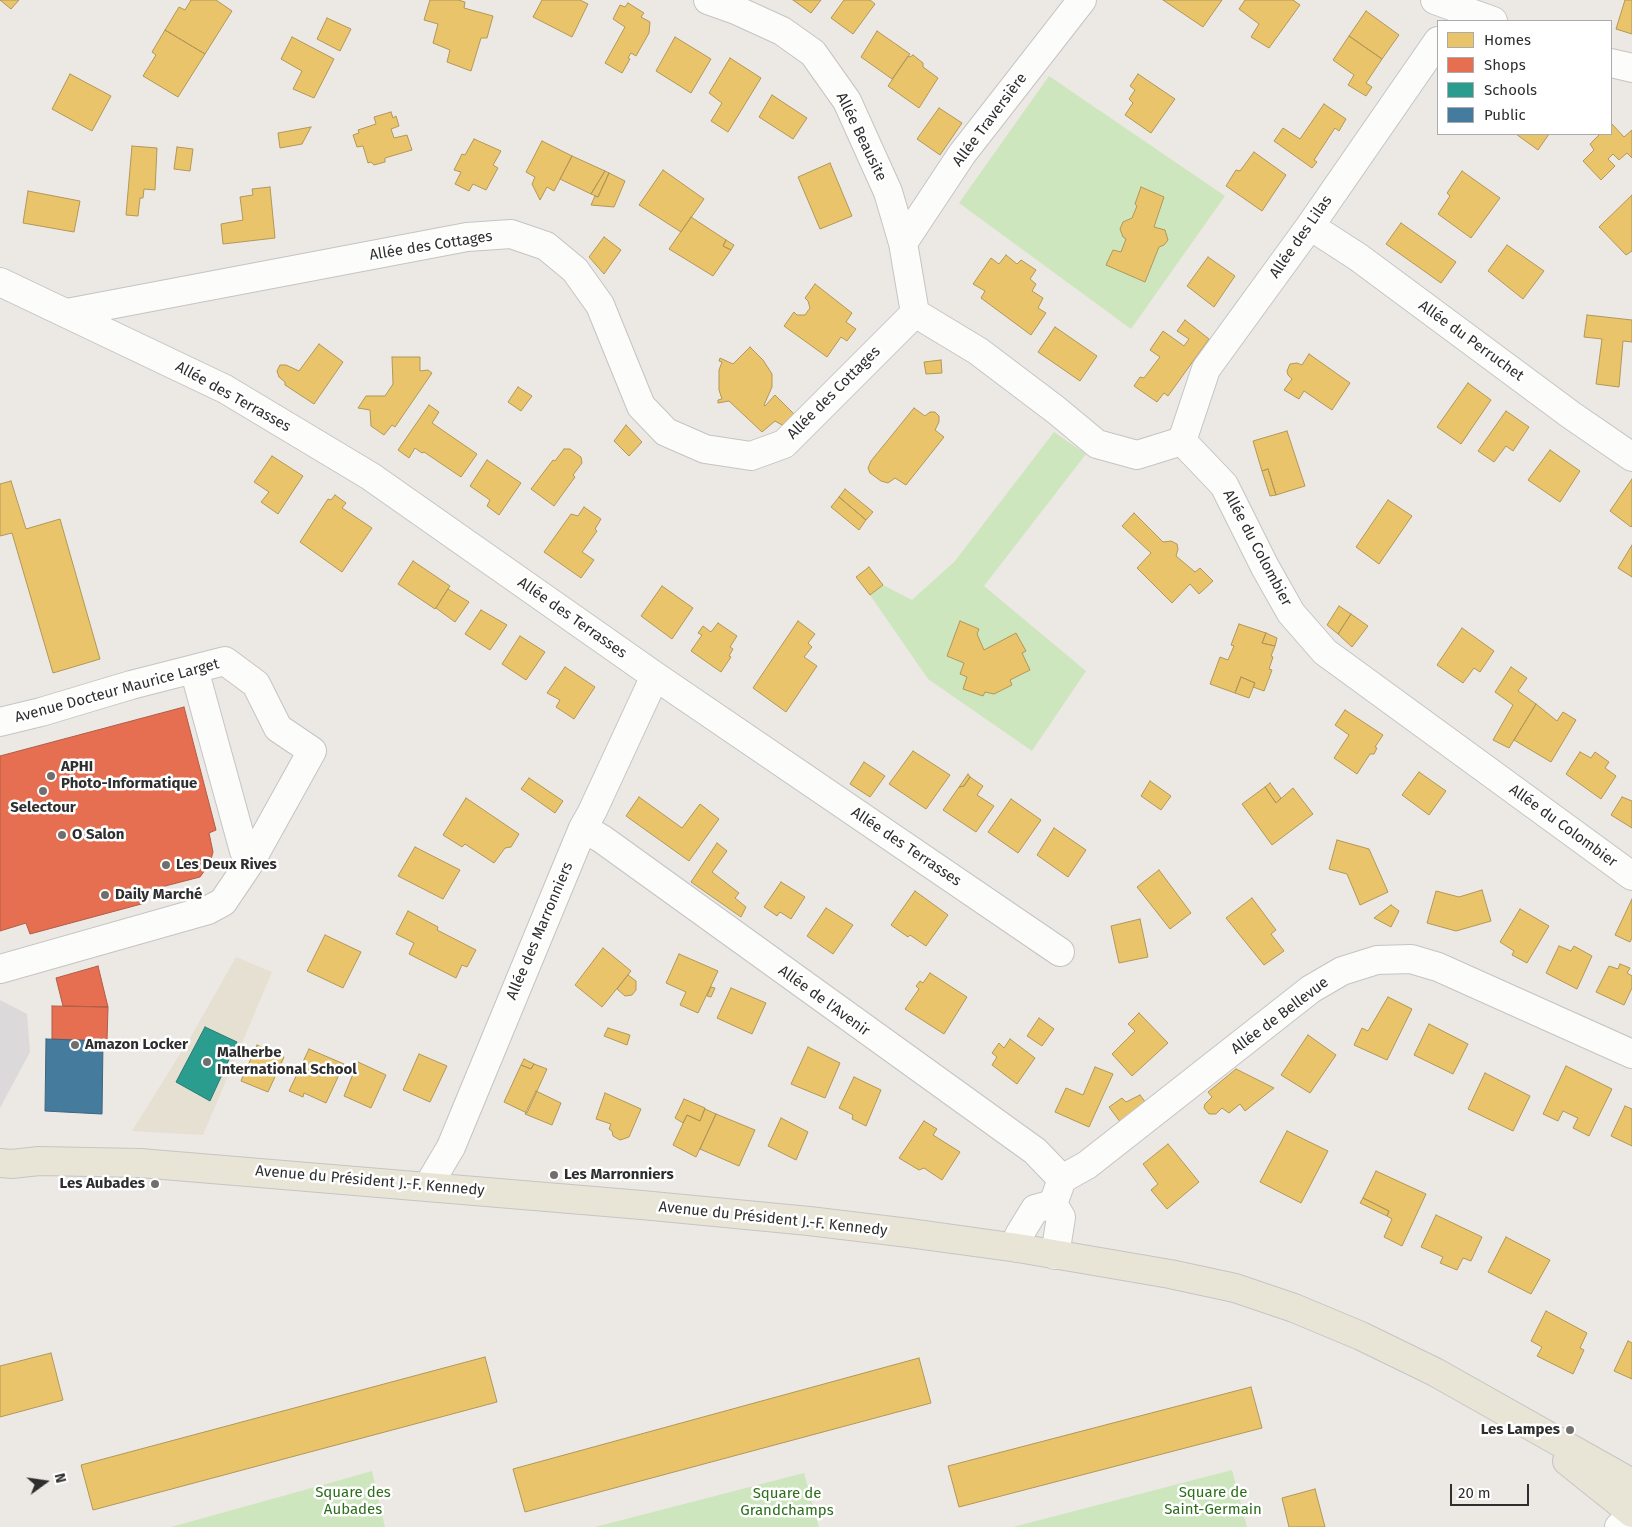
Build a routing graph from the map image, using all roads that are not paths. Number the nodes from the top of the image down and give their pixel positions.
1 (708, 0) edge
2 (1082, 0) edge
3 (1435, 0) edge
4 (1459, 10) edge
5 (1490, 20) edge
6 (1437, 42) edge
7 (1612, 63) edge
8 (1632, 68) edge
9 (1310, 226) junction
10 (903, 243) junction
11 (0, 282) edge
12 (67, 313) junction
13 (915, 313) junction
14 (1182, 441) junction
15 (1632, 457) edge
16 (194, 669) junction
17 (655, 676) junction
18 (0, 722) edge
19 (583, 828) junction
20 (252, 859) junction
21 (1632, 876) edge
22 (1060, 952) dead end
23 (0, 969) edge
24 (1632, 1054) edge
25 (3, 1164) edge
26 (428, 1186) junction
27 (1057, 1191) junction
28 (1018, 1248) junction
29 (1055, 1255) junction
30 (1507, 1413) junction
31 (1632, 1483) edge
32 (1632, 1513) edge
33 (1619, 1527) edge

1 - 10 street, Allée Beausite
2 - 10 street, Allée Traversière
3 - 4 street
4 - 5 street
6 - 9 street, Allée des Lilas
7 - 8 street
9 - 14 street, Allée des Lilas
9 - 15 street, Allée du Perruchet
10 - 13 street, Allée Beausite
11 - 12 street
12 - 13 street, Allée des Cottages
12 - 17 street, Allée des Terrasses
13 - 14 street
14 - 21 street, Allée du Colombier
16 - 18 street, Avenue Docteur Maurice Larget
16 - 20 street
16 - 20 street, Avenue Docteur Maurice Larget
17 - 19 street, Allée des Marronniers
17 - 22 street, Allée des Terrasses
19 - 26 street, Allée des Marronniers
19 - 27 street, Allée de l'Avenir
20 - 23 street
24 - 27 street, Allée de Bellevue
25 - 26 main road, Avenue du Président J.-F. Kennedy
26 - 28 main road, Avenue du Président J.-F. Kennedy
27 - 28 street, Allée de Bellevue
27 - 29 street
28 - 29 main road, Avenue du Président J.-F. Kennedy
29 - 30 main road, Avenue du Président J.-F. Kennedy
30 - 31 main road, Avenue du Président J.-F. Kennedy
30 - 32 main road, Avenue du Président J.-F. Kennedy
32 - 33 street

